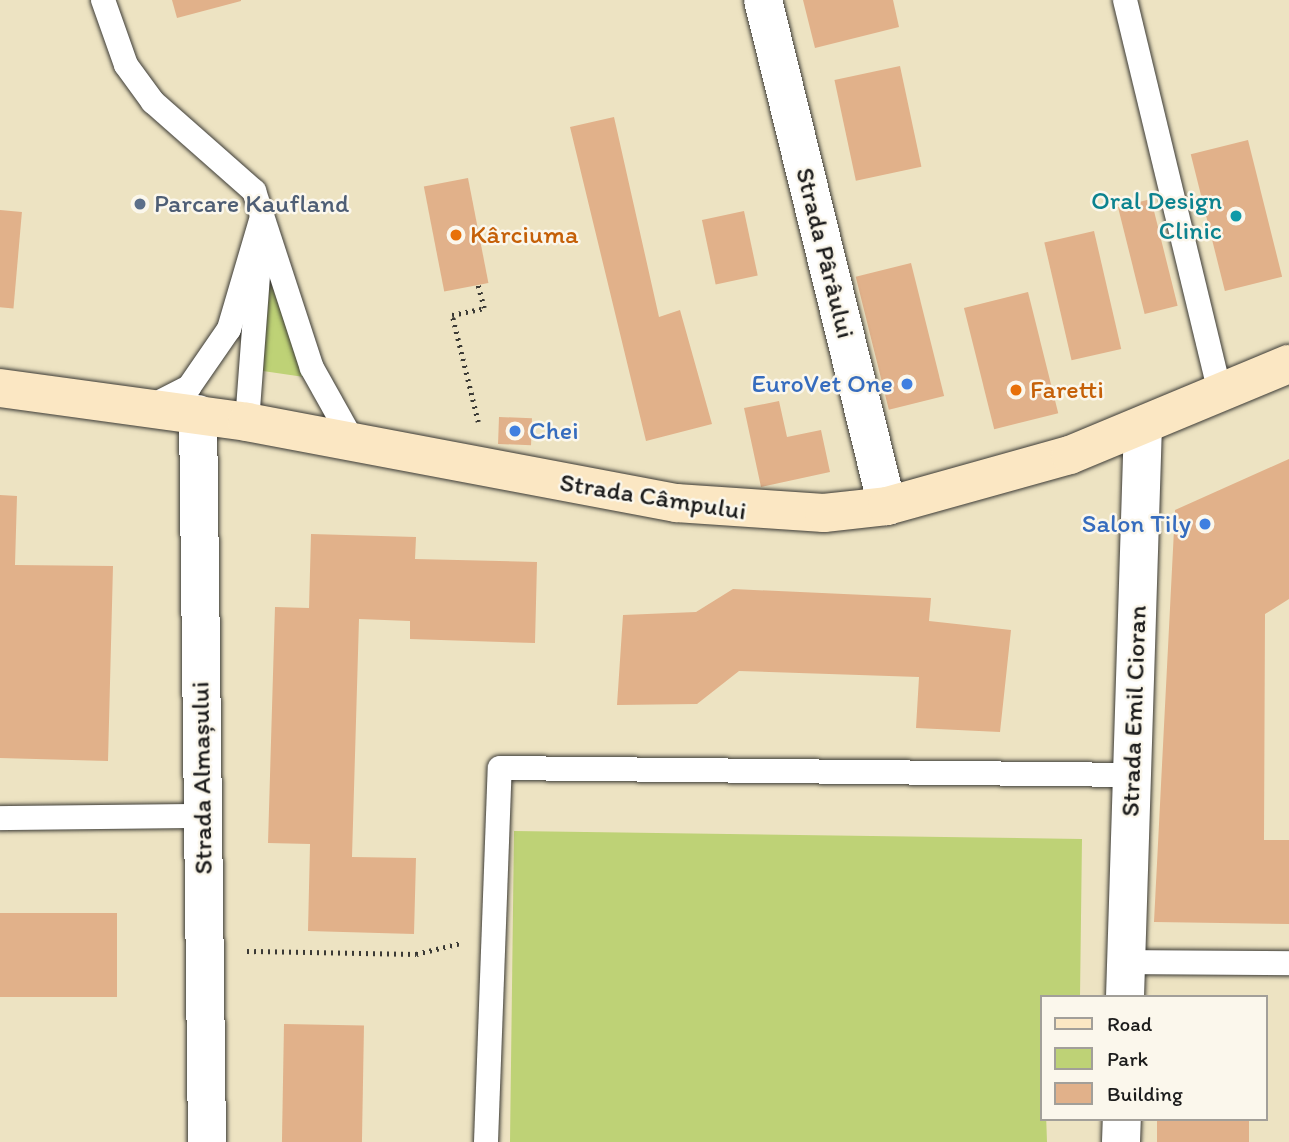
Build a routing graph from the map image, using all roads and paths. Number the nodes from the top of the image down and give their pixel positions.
1 (103, 0) edge
2 (763, 0) edge
3 (1125, 0) edge
4 (262, 217) junction
5 (478, 285) dead end
6 (1289, 364) edge
7 (0, 388) edge
8 (1220, 393) junction
9 (150, 408) junction
10 (198, 414) junction
11 (247, 422) junction
12 (1143, 425) junction
13 (480, 429) dead end
14 (354, 443) junction
15 (887, 506) junction
16 (1133, 775) junction
17 (202, 816) junction
18 (0, 818) edge
19 (494, 922) junction
20 (204, 950) junction
21 (1289, 963) edge
22 (1126, 979) edge
23 (1122, 1121) edge
24 (207, 1142) edge
25 (486, 1142) edge
26 (1121, 1142) edge

1 - 4 lane
2 - 15 street, Strada Pârâului
3 - 8 lane
4 - 9 lane
4 - 11 lane
4 - 14 lane
5 - 13 path
6 - 8 main road, Strada Câmpului
7 - 9 main road, Strada Câmpului
8 - 12 main road, Strada Câmpului
9 - 10 main road, Strada Câmpului
10 - 11 main road, Strada Câmpului
10 - 17 street, Strada Almașului
11 - 14 main road, Strada Câmpului
12 - 15 main road, Strada Câmpului
12 - 16 street, Strada Emil Cioran
14 - 15 main road, Strada Câmpului
16 - 19 lane
16 - 22 street, Strada Emil Cioran
17 - 18 lane
17 - 20 street, Strada Almașului
19 - 20 path
19 - 25 lane
20 - 24 street, Strada Almașului
21 - 22 lane
23 - 26 street

